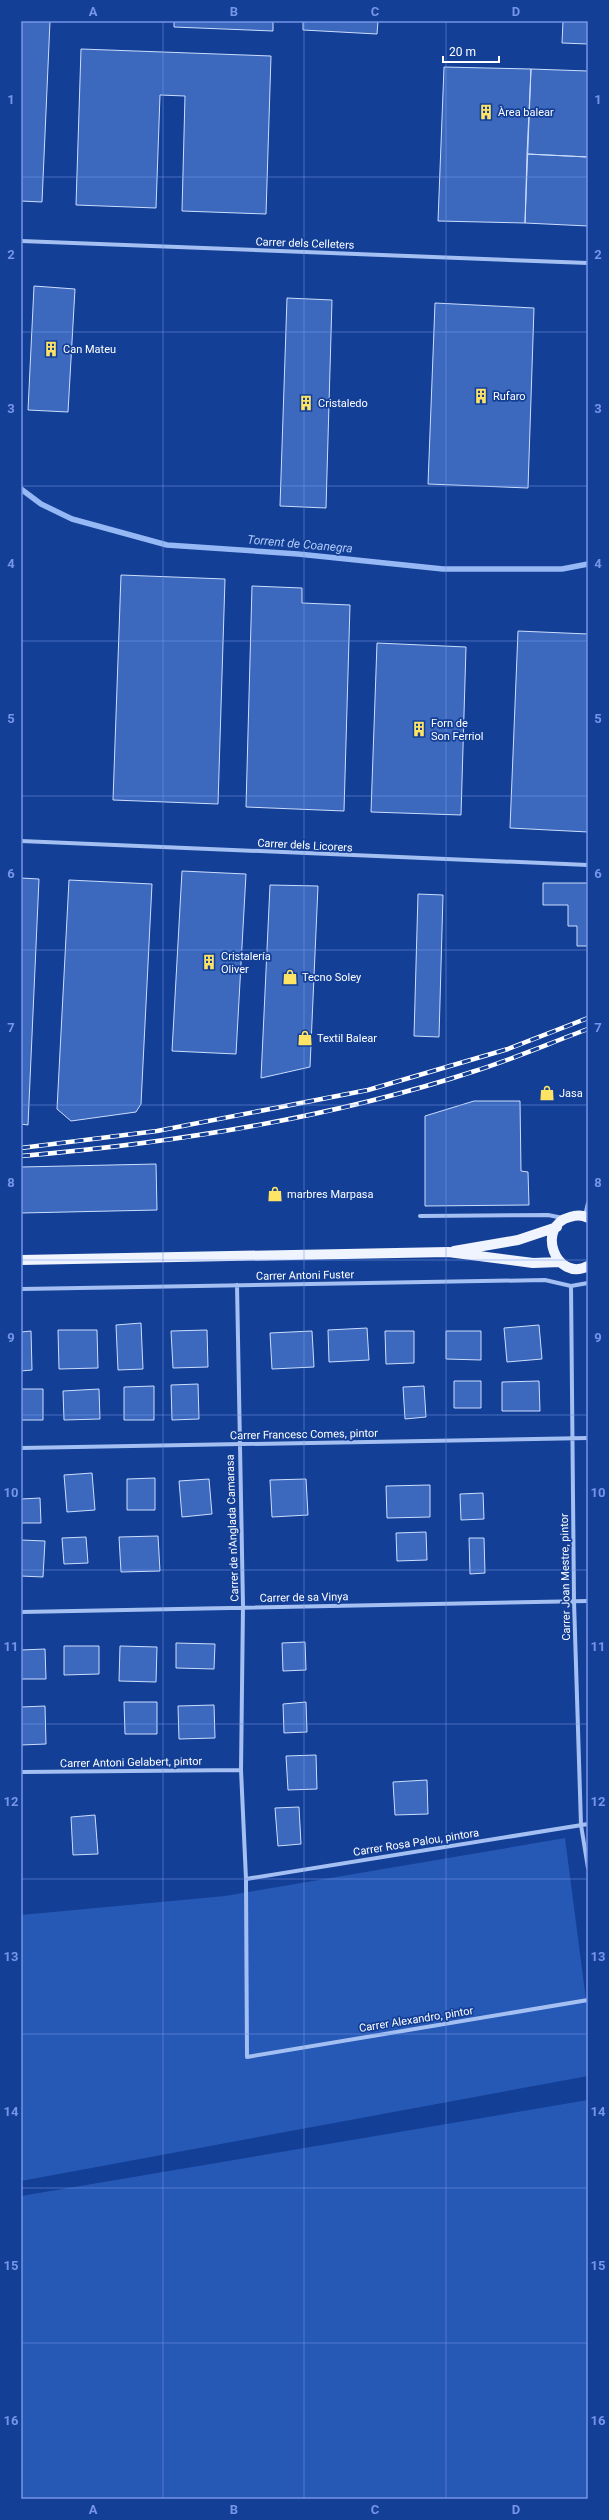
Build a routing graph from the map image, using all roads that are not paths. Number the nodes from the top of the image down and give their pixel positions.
1 (21, 241) edge
2 (588, 263) edge
3 (21, 841) edge
4 (588, 865) edge
5 (588, 1203) edge
6 (420, 1216) dead end
7 (586, 1217) edge
8 (566, 1218) junction
9 (557, 1226) junction
10 (448, 1252) junction
11 (21, 1260) edge
12 (560, 1262) junction
13 (588, 1266) edge
14 (588, 1283) edge
15 (237, 1285) junction
16 (571, 1286) junction
17 (21, 1289) edge
18 (588, 1438) edge
19 (571, 1439) junction
20 (238, 1444) junction
21 (21, 1448) edge
22 (588, 1601) edge
23 (574, 1602) junction
24 (243, 1606) junction
25 (21, 1612) edge
26 (241, 1770) junction
27 (21, 1772) edge
28 (588, 1824) edge
29 (581, 1825) junction
30 (588, 1868) edge
31 (246, 1879) junction
32 (588, 2000) edge
33 (247, 2056) joint

1 - 2 street, Carrer dels Celleters
3 - 4 street, Carrer dels Licorers
5 - 7 street
6 - 8 street
7 - 8 main road
8 - 9 main road
9 - 10 main road
9 - 12 main road
10 - 11 main road
10 - 12 main road
12 - 13 main road
14 - 16 street, Carrer Antoni Fuster
15 - 16 street, Carrer Antoni Fuster
15 - 17 street, Carrer Antoni Fuster
15 - 20 street, Carrer de n'Anglada Camarasa
16 - 19 street, Carrer Joan Mestre, pintor
18 - 19 street, Carrer Francesc Comes, pintor
19 - 20 street, Carrer Francesc Comes, pintor
19 - 23 street, Carrer Joan Mestre, pintor
20 - 21 street, Carrer Francesc Comes, pintor
20 - 24 street, Carrer de n'Anglada Camarasa
22 - 23 street, Carrer de sa Vinya
23 - 24 street, Carrer de sa Vinya
23 - 29 street, Carrer Joan Mestre, pintor
24 - 25 street, Carrer de sa Vinya
24 - 26 street, Carrer de n'Anglada Camarasa
26 - 27 street, Carrer Antoni Gelabert, pintor
26 - 31 street, Carrer de n'Anglada Camarasa
28 - 29 street, Carrer Rosa Palou, pintora
29 - 30 street, Carrer Joan Mestre, pintor
29 - 31 street, Carrer Rosa Palou, pintora
31 - 33 street, Carrer de n'Anglada Camarasa
32 - 33 street, Carrer Alexandro, pintor

